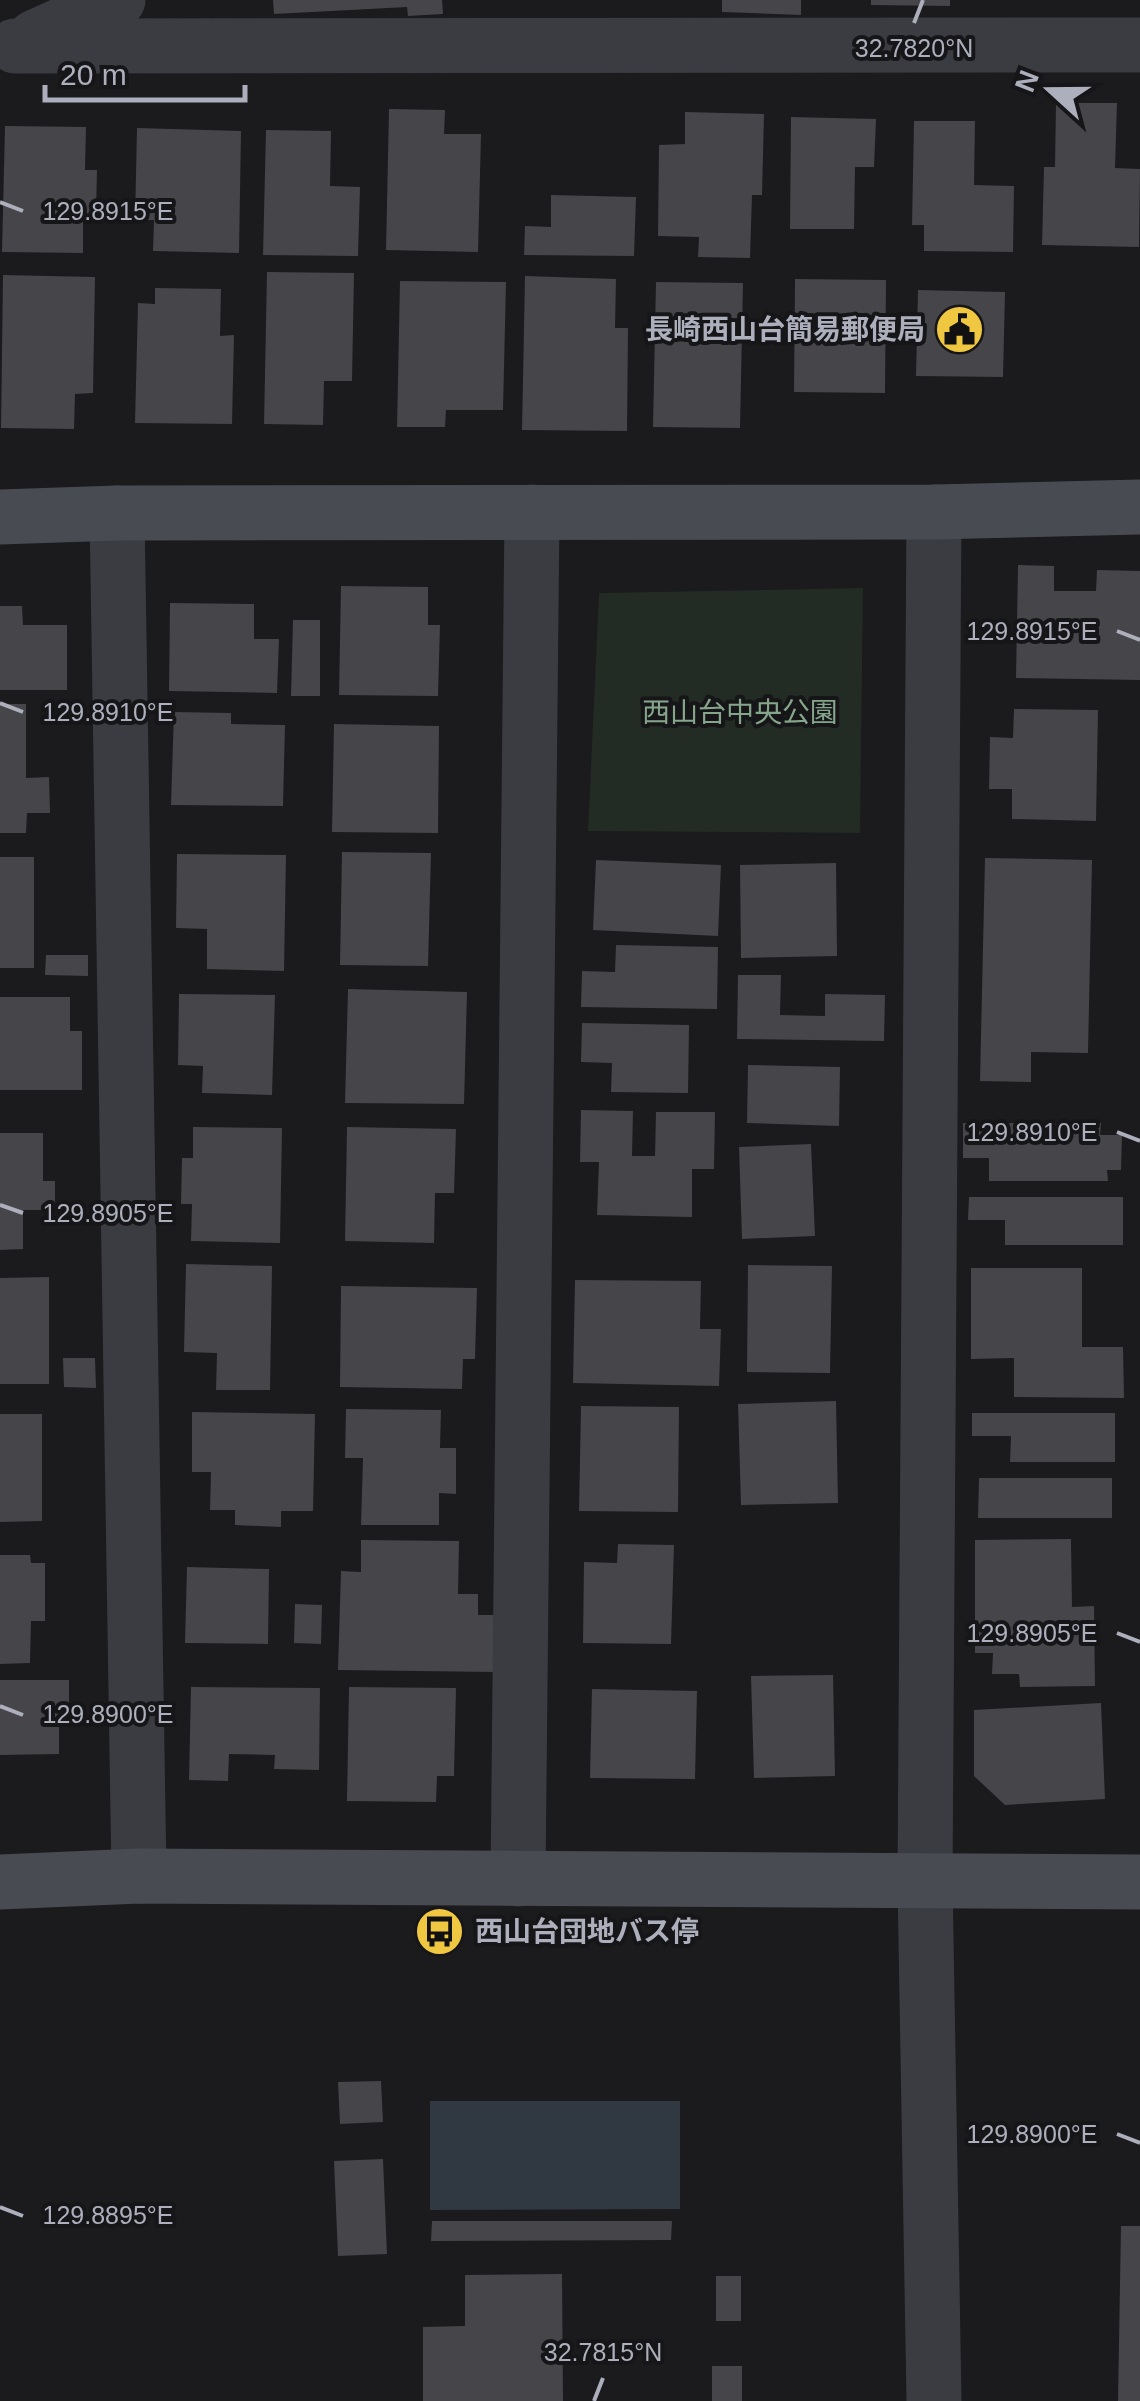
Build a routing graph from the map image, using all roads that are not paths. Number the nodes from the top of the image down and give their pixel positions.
1 (118, 0) edge
2 (1140, 46) edge
3 (8, 49) edge
4 (1140, 506) edge
5 (532, 512) junction
6 (934, 512) junction
7 (117, 513) junction
8 (0, 517) edge
9 (140, 1876) junction
10 (518, 1880) junction
11 (0, 1882) edge
12 (925, 1882) junction
13 (1140, 1882) edge
14 (934, 2401) edge

1 - 3 street
2 - 3 street
4 - 6 street
5 - 6 street
5 - 7 street
5 - 10 street
6 - 12 street
7 - 8 street
7 - 9 street
9 - 10 street
9 - 11 street
10 - 12 street
12 - 13 street
12 - 14 street

